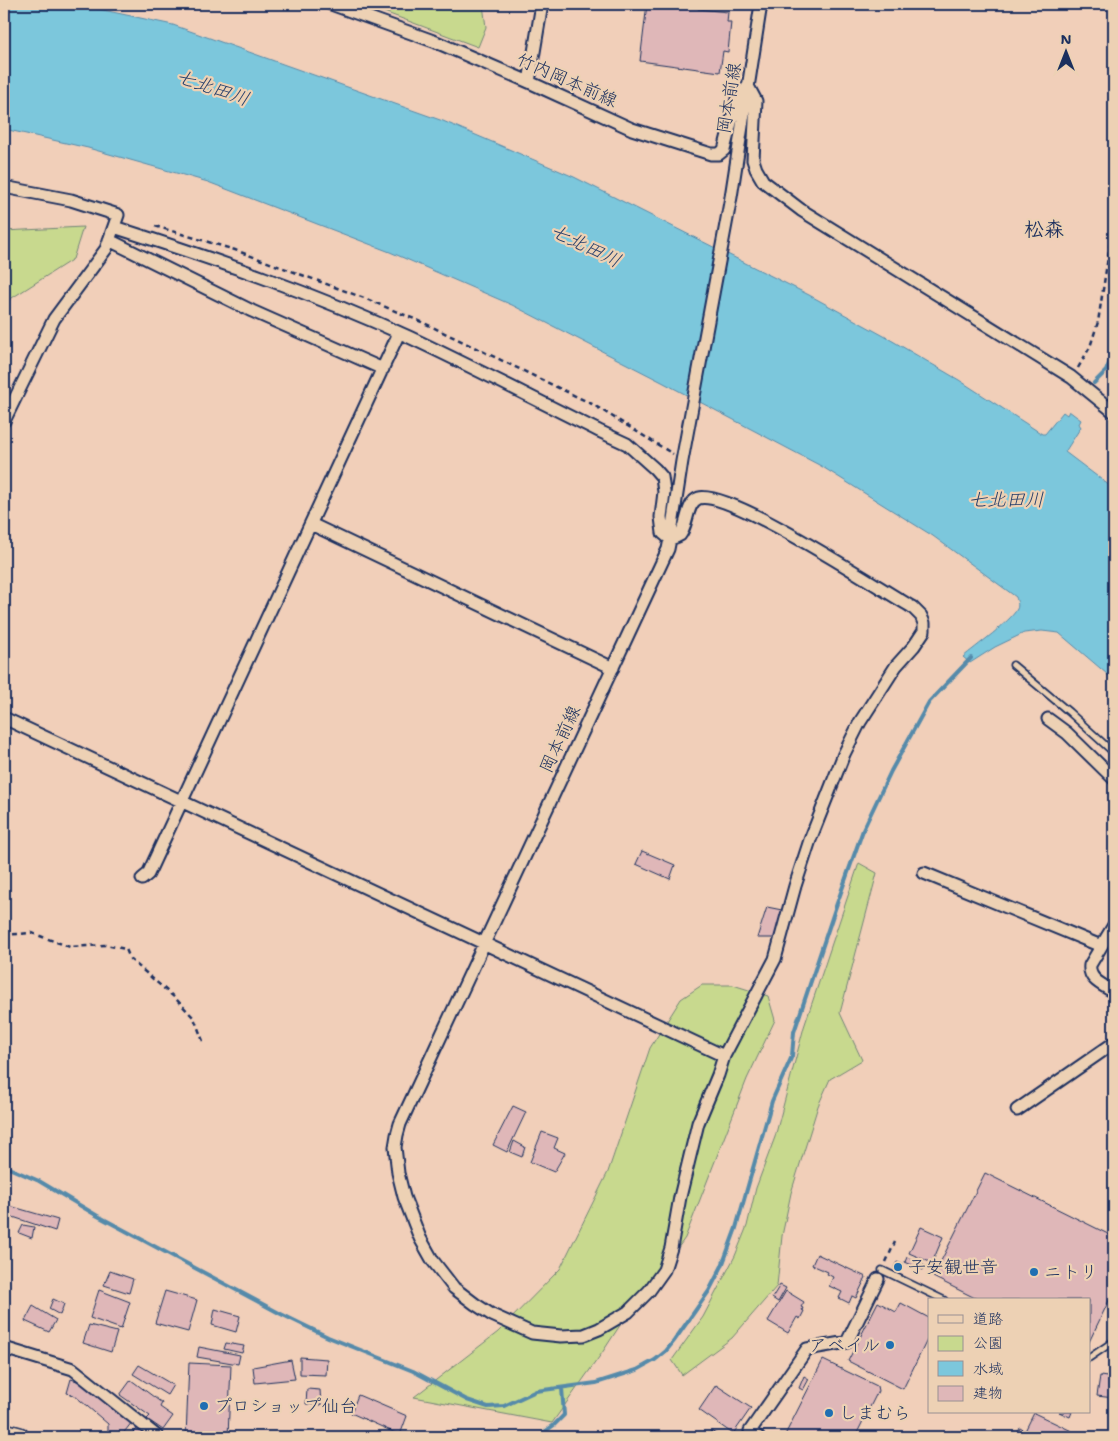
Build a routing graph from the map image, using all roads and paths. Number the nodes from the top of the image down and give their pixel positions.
1 (331, 4) edge
2 (542, 4) edge
3 (761, 4) edge
4 (529, 82) junction
5 (748, 86) junction
6 (4, 187) edge
7 (1114, 218) edge
8 (114, 227) junction
9 (109, 240) junction
10 (399, 333) junction
11 (382, 369) junction
12 (1071, 377) junction
13 (1114, 412) edge
14 (4, 421) edge
15 (310, 524) junction
16 (669, 544) junction
17 (1013, 665) dead end
18 (613, 668) junction
19 (4, 718) edge
20 (1048, 719) dead end
21 (1114, 753) edge
22 (1114, 779) edge
23 (182, 802) junction
24 (924, 873) dead end
25 (142, 879) dead end
26 (1114, 925) edge
27 (4, 935) edge
28 (484, 943) junction
29 (1101, 946) junction
30 (1114, 992) edge
31 (203, 1041) dead end
32 (1114, 1043) edge
33 (724, 1056) junction
34 (1018, 1110) dead end
35 (895, 1242) dead end
36 (880, 1274) junction
37 (939, 1298) edge
38 (1114, 1341) edge
39 (4, 1348) edge
40 (1090, 1357) edge
41 (4, 1433) edge
42 (19, 1437) edge
43 (158, 1437) edge
44 (758, 1437) edge

1 - 4 street, 竹内岡本前線
2 - 4 street
3 - 5 street, 岡本前線
4 - 5 street, 竹内岡本前線
5 - 12 street
5 - 16 street, 岡本前線
6 - 8 street
7 - 12 path
8 - 9 street
8 - 10 street
9 - 11 street
9 - 14 street
10 - 11 street
10 - 16 street
11 - 15 street
12 - 13 street
15 - 18 street
15 - 23 street
16 - 18 street, 岡本前線
16 - 33 street, 岡本前線
17 - 21 lane
18 - 28 street, 岡本前線
19 - 23 street
20 - 22 street
23 - 25 street
23 - 28 street
24 - 29 street
26 - 29 street
27 - 31 path
28 - 33 street
28 - 33 street, 岡本前線
29 - 30 street
32 - 34 street
35 - 36 path
36 - 37 lane
36 - 44 street
38 - 40 lane
39 - 43 street
41 - 42 highway

